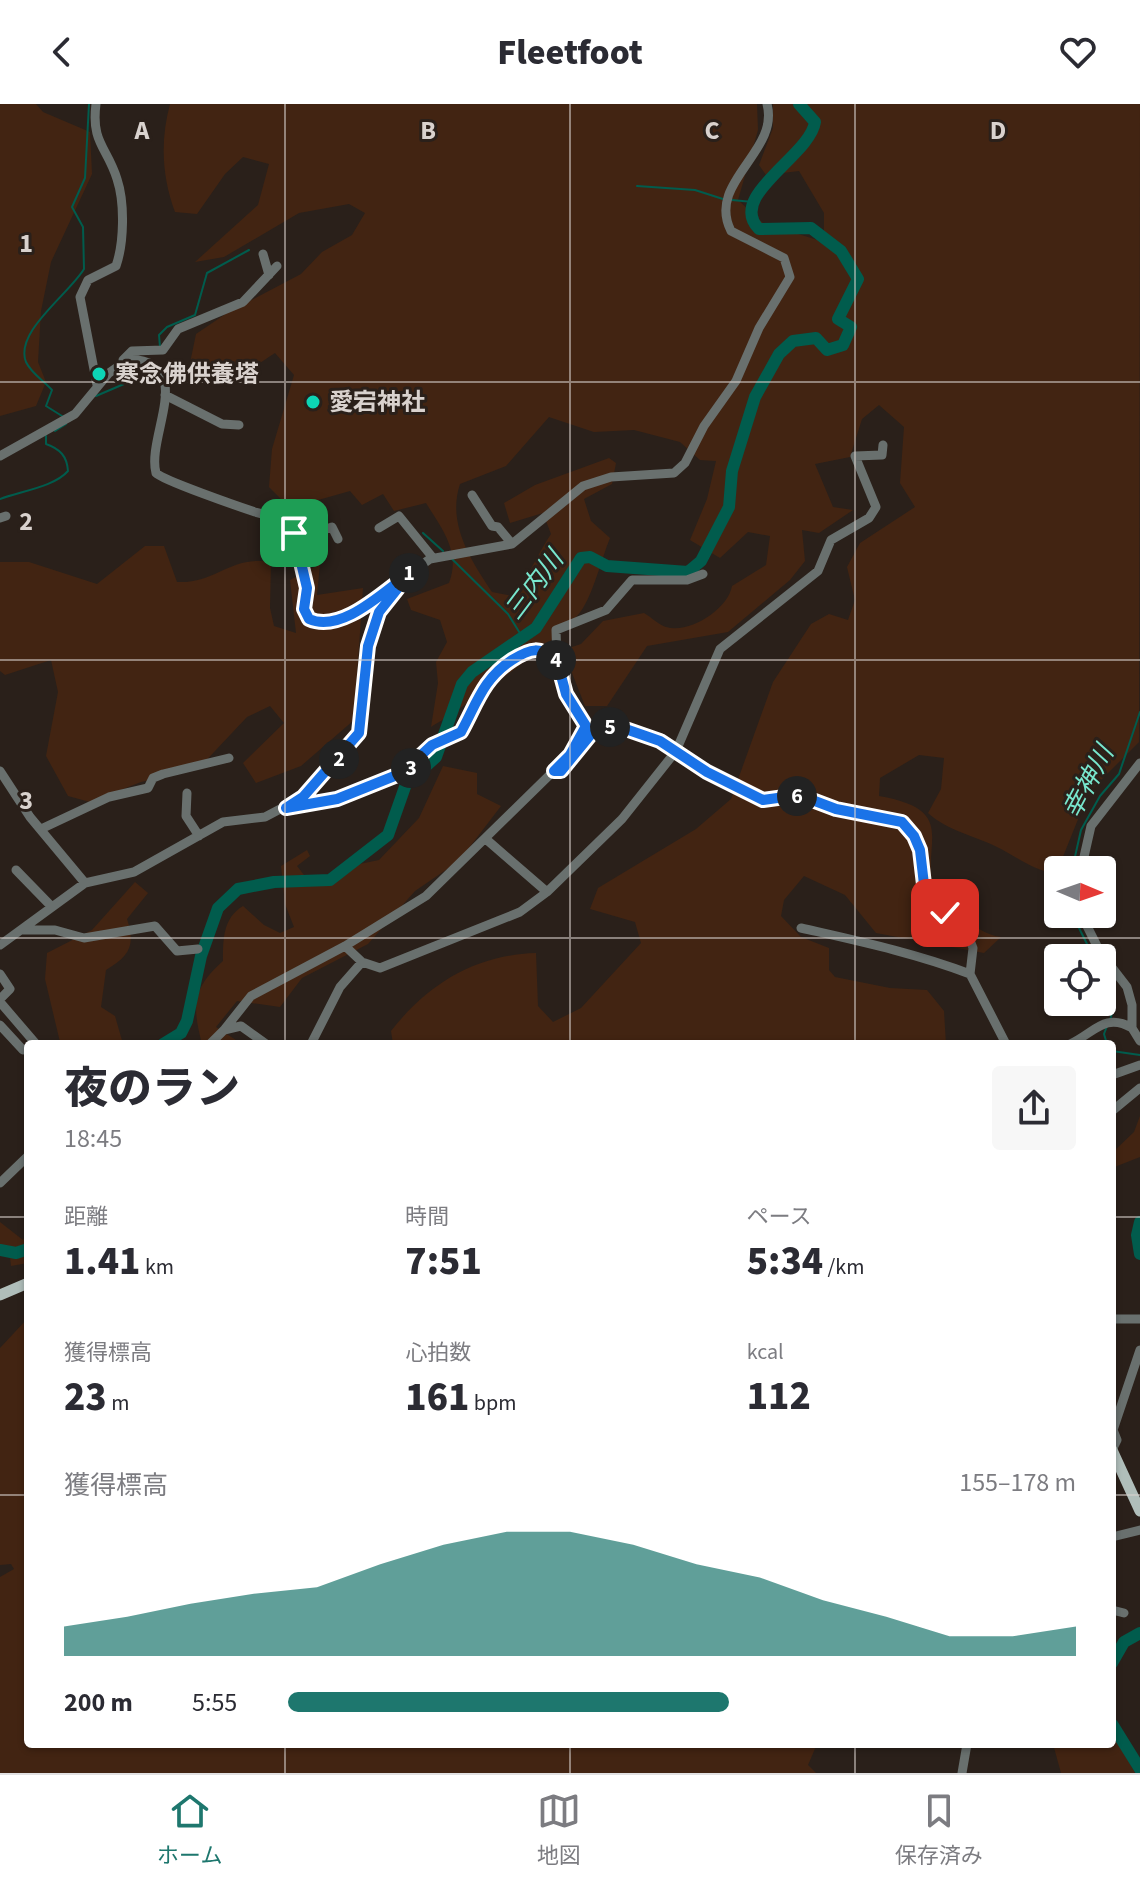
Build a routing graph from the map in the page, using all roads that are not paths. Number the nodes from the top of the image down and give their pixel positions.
1 (96, 104) edge
2 (767, 104) edge
3 (263, 254) dead end
4 (277, 266) dead end
5 (269, 275) junction
6 (117, 366) junction
7 (97, 385) junction
8 (165, 395) junction
9 (239, 425) dead end
10 (883, 445) dead end
11 (0, 456) edge
12 (472, 495) dead end
13 (379, 528) dead end
14 (338, 539) dead end
15 (512, 544) junction
16 (433, 558) junction
17 (301, 562) junction
18 (410, 573) junction
19 (703, 574) dead end
20 (557, 661) junction
21 (676, 751) junction
22 (229, 758) dead end
23 (1140, 763) edge
24 (554, 771) junction
25 (1, 773) edge
26 (187, 793) dead end
27 (286, 808) junction
28 (41, 829) junction
29 (199, 836) junction
30 (487, 840) junction
31 (1084, 856) edge
32 (16, 870) dead end
33 (85, 883) junction
34 (547, 892) junction
35 (52, 907) junction
36 (801, 928) dead end
37 (1088, 928) edge
38 (21, 930) junction
39 (2, 941) edge
40 (345, 946) junction
41 (198, 949) dead end
42 (362, 962) junction
43 (0, 974) edge
44 (970, 974) junction
45 (0, 1000) edge
46 (4, 1014) edge
47 (0, 1025) edge
48 (1132, 1028) junction
49 (224, 1030) junction
50 (32, 1040) edge
51 (214, 1040) edge
52 (262, 1040) edge
53 (313, 1040) edge
54 (1004, 1040) edge
55 (1076, 1040) edge
56 (1140, 1041) edge
57 (23, 1050) dead end
58 (1140, 1065) edge
59 (1116, 1074) edge
60 (1140, 1088) edge
61 (1116, 1108) edge
62 (24, 1160) edge
63 (0, 1183) edge
64 (24, 1285) edge
65 (0, 1295) edge
66 (1116, 1319) edge
67 (1140, 1319) edge
68 (1139, 1356) edge
69 (1116, 1421) edge
70 (1116, 1459) edge
71 (1140, 1511) edge
72 (1140, 1530) edge
73 (1116, 1536) edge
74 (1116, 1611) edge
75 (1124, 1613) dead end
76 (966, 1748) edge
77 (962, 1773) edge

1 - 7 street
2 - 15 street
3 - 5 street
4 - 5 street
5 - 6 street
6 - 7 street
6 - 8 street
7 - 11 street
8 - 9 street
8 - 17 street
10 - 21 street
12 - 15 street
13 - 16 street
14 - 17 street
15 - 16 street
16 - 18 street
17 - 18 street
18 - 27 street
19 - 20 street
20 - 24 street
20 - 27 street
21 - 24 street
21 - 34 street
21 - 44 street
22 - 28 street
23 - 31 street
24 - 30 street
25 - 28 street
26 - 29 street
27 - 29 street
28 - 33 street
29 - 33 street
30 - 34 street
30 - 40 street
32 - 35 street
33 - 35 street
34 - 42 street
35 - 38 street
36 - 44 street
37 - 48 street
38 - 39 street
38 - 41 street
40 - 42 street
40 - 49 street
42 - 53 street
43 - 45 street
44 - 54 street
45 - 46 street
46 - 50 street
47 - 57 street
48 - 55 street
48 - 56 street
49 - 51 street
49 - 52 street
58 - 59 street
60 - 61 street
62 - 63 street
64 - 65 main road
66 - 67 street
68 - 69 street
70 - 71 main road
72 - 73 street
74 - 75 street
76 - 77 street

